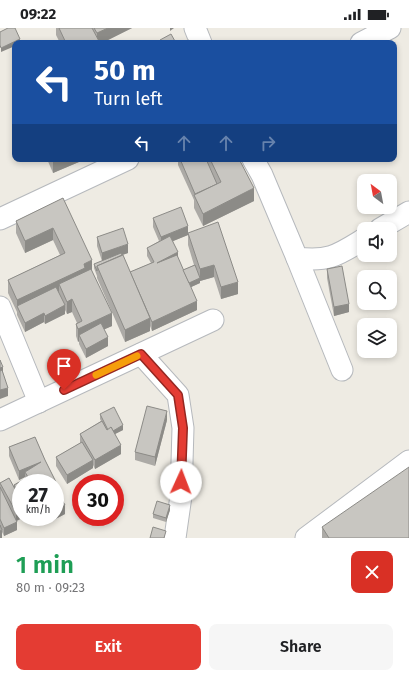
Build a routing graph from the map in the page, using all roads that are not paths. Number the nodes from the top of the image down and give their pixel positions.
1 (195, 28) edge
2 (390, 28) edge
3 (200, 40) edge
4 (367, 40) edge
5 (122, 162) edge
6 (255, 162) edge
7 (409, 212) edge
8 (0, 219) edge
9 (392, 222) edge
10 (357, 243) edge
11 (297, 258) junction
12 (0, 307) edge
13 (213, 320) dead end
14 (141, 354) junction
15 (342, 370) dead end
16 (38, 402) junction
17 (0, 420) edge
18 (409, 461) edge
19 (175, 538) edge
20 (306, 538) edge

1 - 3 street
2 - 4 street
5 - 8 street
6 - 11 street
7 - 9 street
10 - 11 street
11 - 15 street
12 - 16 street
13 - 14 street
14 - 16 street
14 - 19 street
16 - 17 street
18 - 20 street

